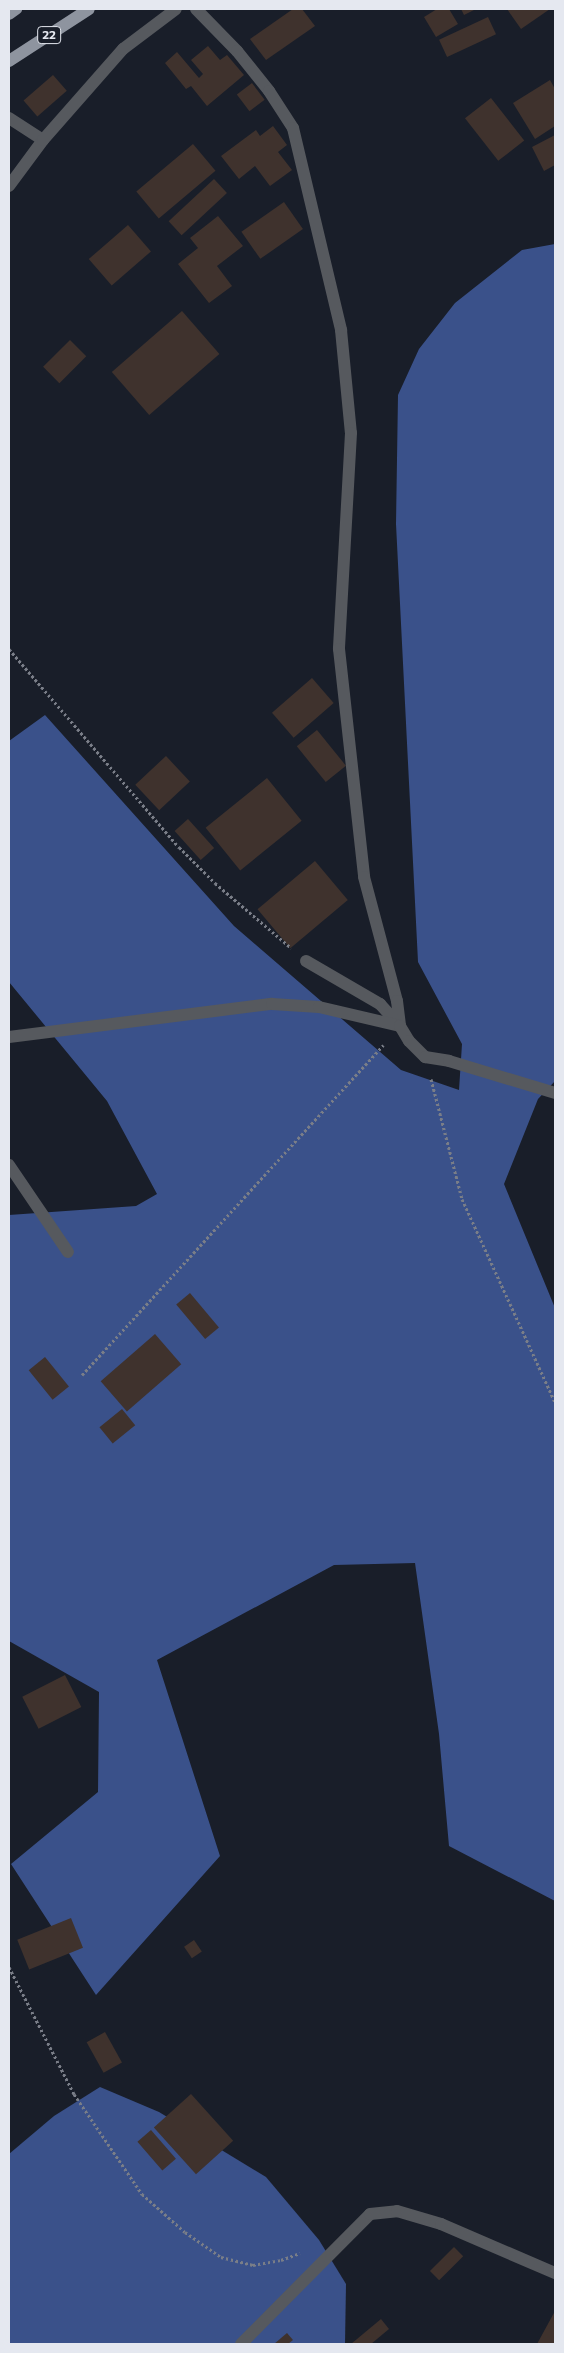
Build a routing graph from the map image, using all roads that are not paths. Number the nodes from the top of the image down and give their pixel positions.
1 (16, 9) edge
2 (89, 9) edge
3 (176, 9) edge
4 (196, 9) edge
5 (9, 14) edge
6 (9, 61) edge
7 (9, 118) edge
8 (43, 140) junction
9 (9, 186) edge
10 (306, 961) road end
11 (400, 1026) junction
12 (9, 1037) edge
13 (555, 1093) edge
14 (9, 1165) edge
15 (68, 1252) dead end
16 (555, 2273) edge
17 (241, 2344) edge

1 - 5 main road
2 - 6 main road, 22
3 - 8 street
4 - 11 street
7 - 8 street
8 - 9 street
10 - 11 street
11 - 12 street
11 - 13 street
14 - 15 street
16 - 17 street

